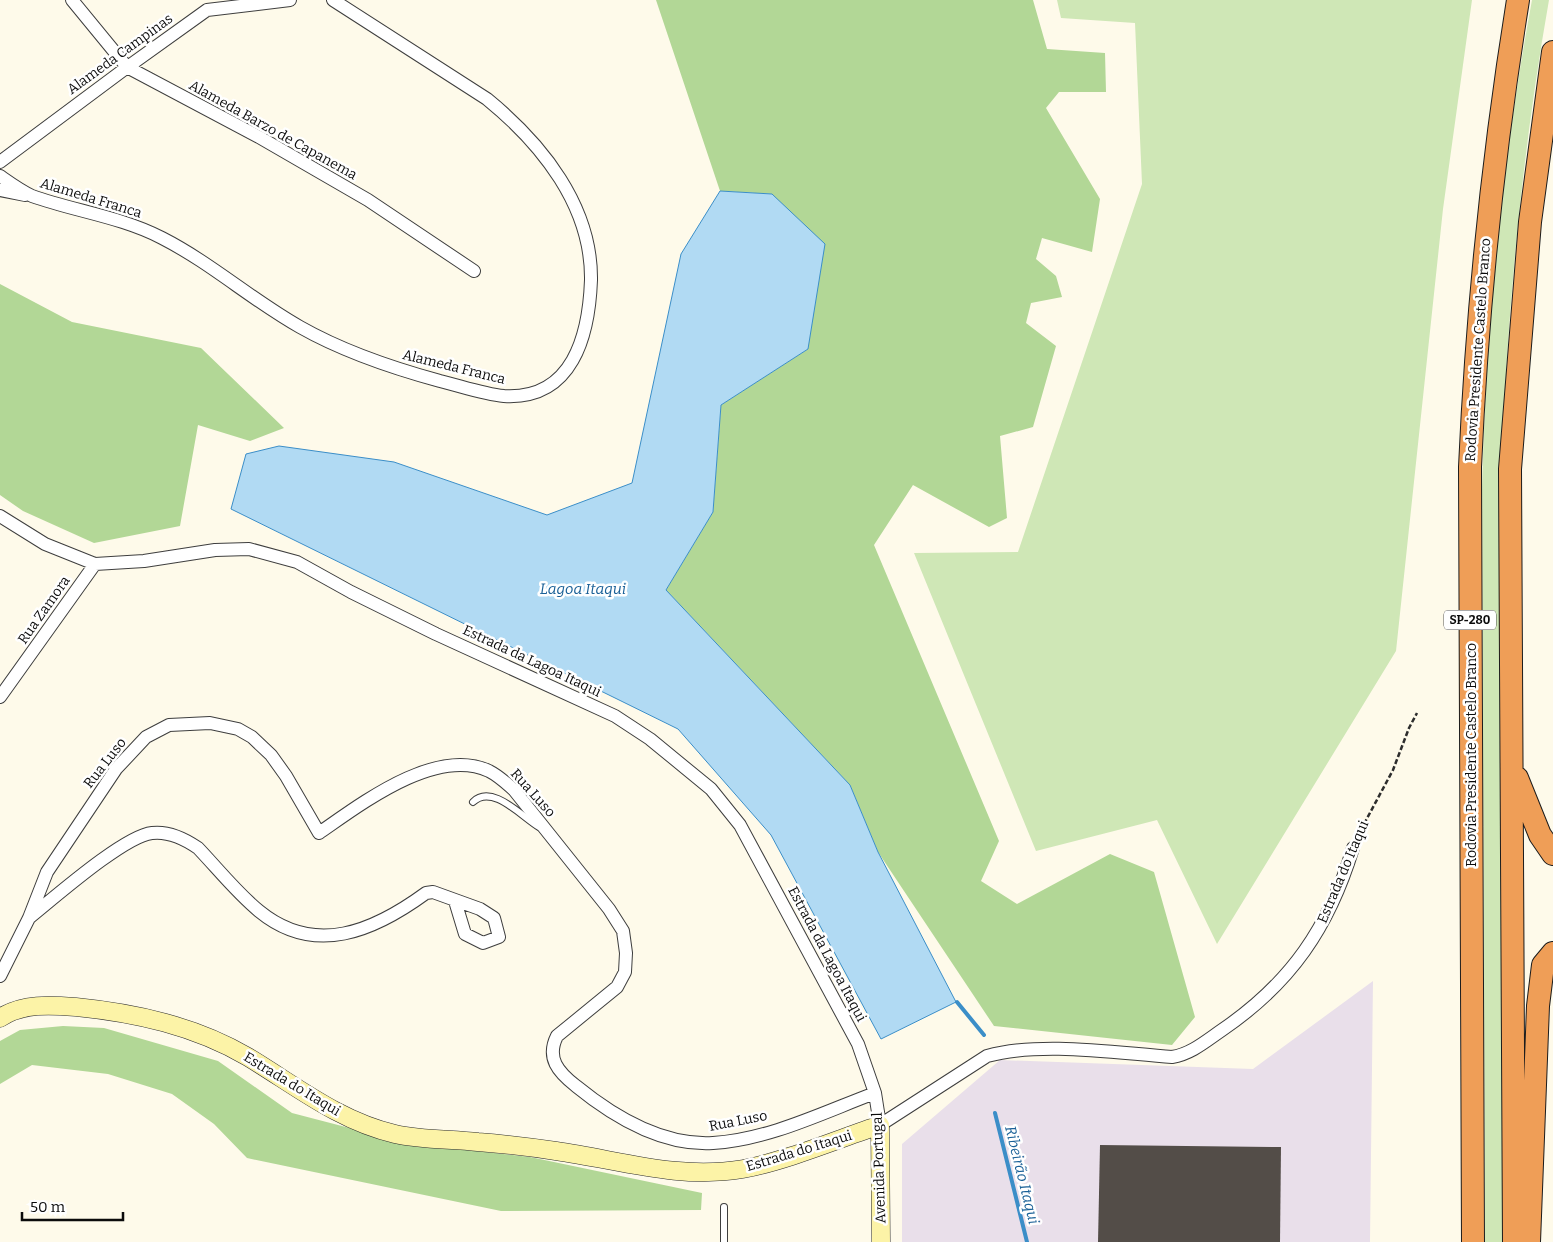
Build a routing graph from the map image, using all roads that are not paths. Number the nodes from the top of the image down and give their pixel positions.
1 (72, 0) edge
2 (290, 0) edge
3 (333, 0) edge
4 (1518, 0) edge
5 (204, 5) edge
6 (1553, 52) edge
7 (127, 67) junction
8 (3, 158) edge
9 (0, 176) edge
10 (0, 190) edge
11 (30, 195) junction
12 (474, 272) dead end
13 (0, 516) edge
14 (95, 564) junction
15 (0, 697) edge
16 (1512, 766) junction
17 (473, 802) dead end
18 (549, 832) junction
19 (1353, 848) road end
20 (1553, 854) edge
21 (455, 901) dead end
22 (30, 918) junction
23 (1553, 953) edge
24 (0, 976) edge
25 (0, 1018) edge
26 (875, 1093) junction
27 (880, 1125) junction
28 (724, 1207) dead end
29 (724, 1242) edge
30 (881, 1242) edge
31 (1473, 1242) edge
32 (1514, 1242) edge
33 (1529, 1242) edge

1 - 7 street, Alameda Barzo de Capanema
2 - 5 street, Alameda Campinas
3 - 11 street, Alameda Franca
4 - 31 highway, Rodovia Presidente Castelo Branco / SP-280
5 - 7 street, Alameda Campinas
6 - 16 highway, SP-280
7 - 8 street, Alameda Campinas
7 - 12 street, Alameda Barzo de Capanema
9 - 11 street, Alameda Franca
10 - 11 street
13 - 14 street, Estrada da Lagoa Itaqui
14 - 15 street, Rua Zamora
14 - 26 street, Estrada da Lagoa Itaqui
16 - 20 highway
16 - 32 highway, SP-280
17 - 18 lane
18 - 22 street, Rua Luso
18 - 26 street, Rua Luso
19 - 27 street, Estrada do Itaqui
21 - 22 street
22 - 24 street
23 - 33 highway
25 - 27 street, Estrada do Itaqui
26 - 27 street, Avenida Portugal
27 - 30 street, Avenida Portugal
28 - 29 lane

